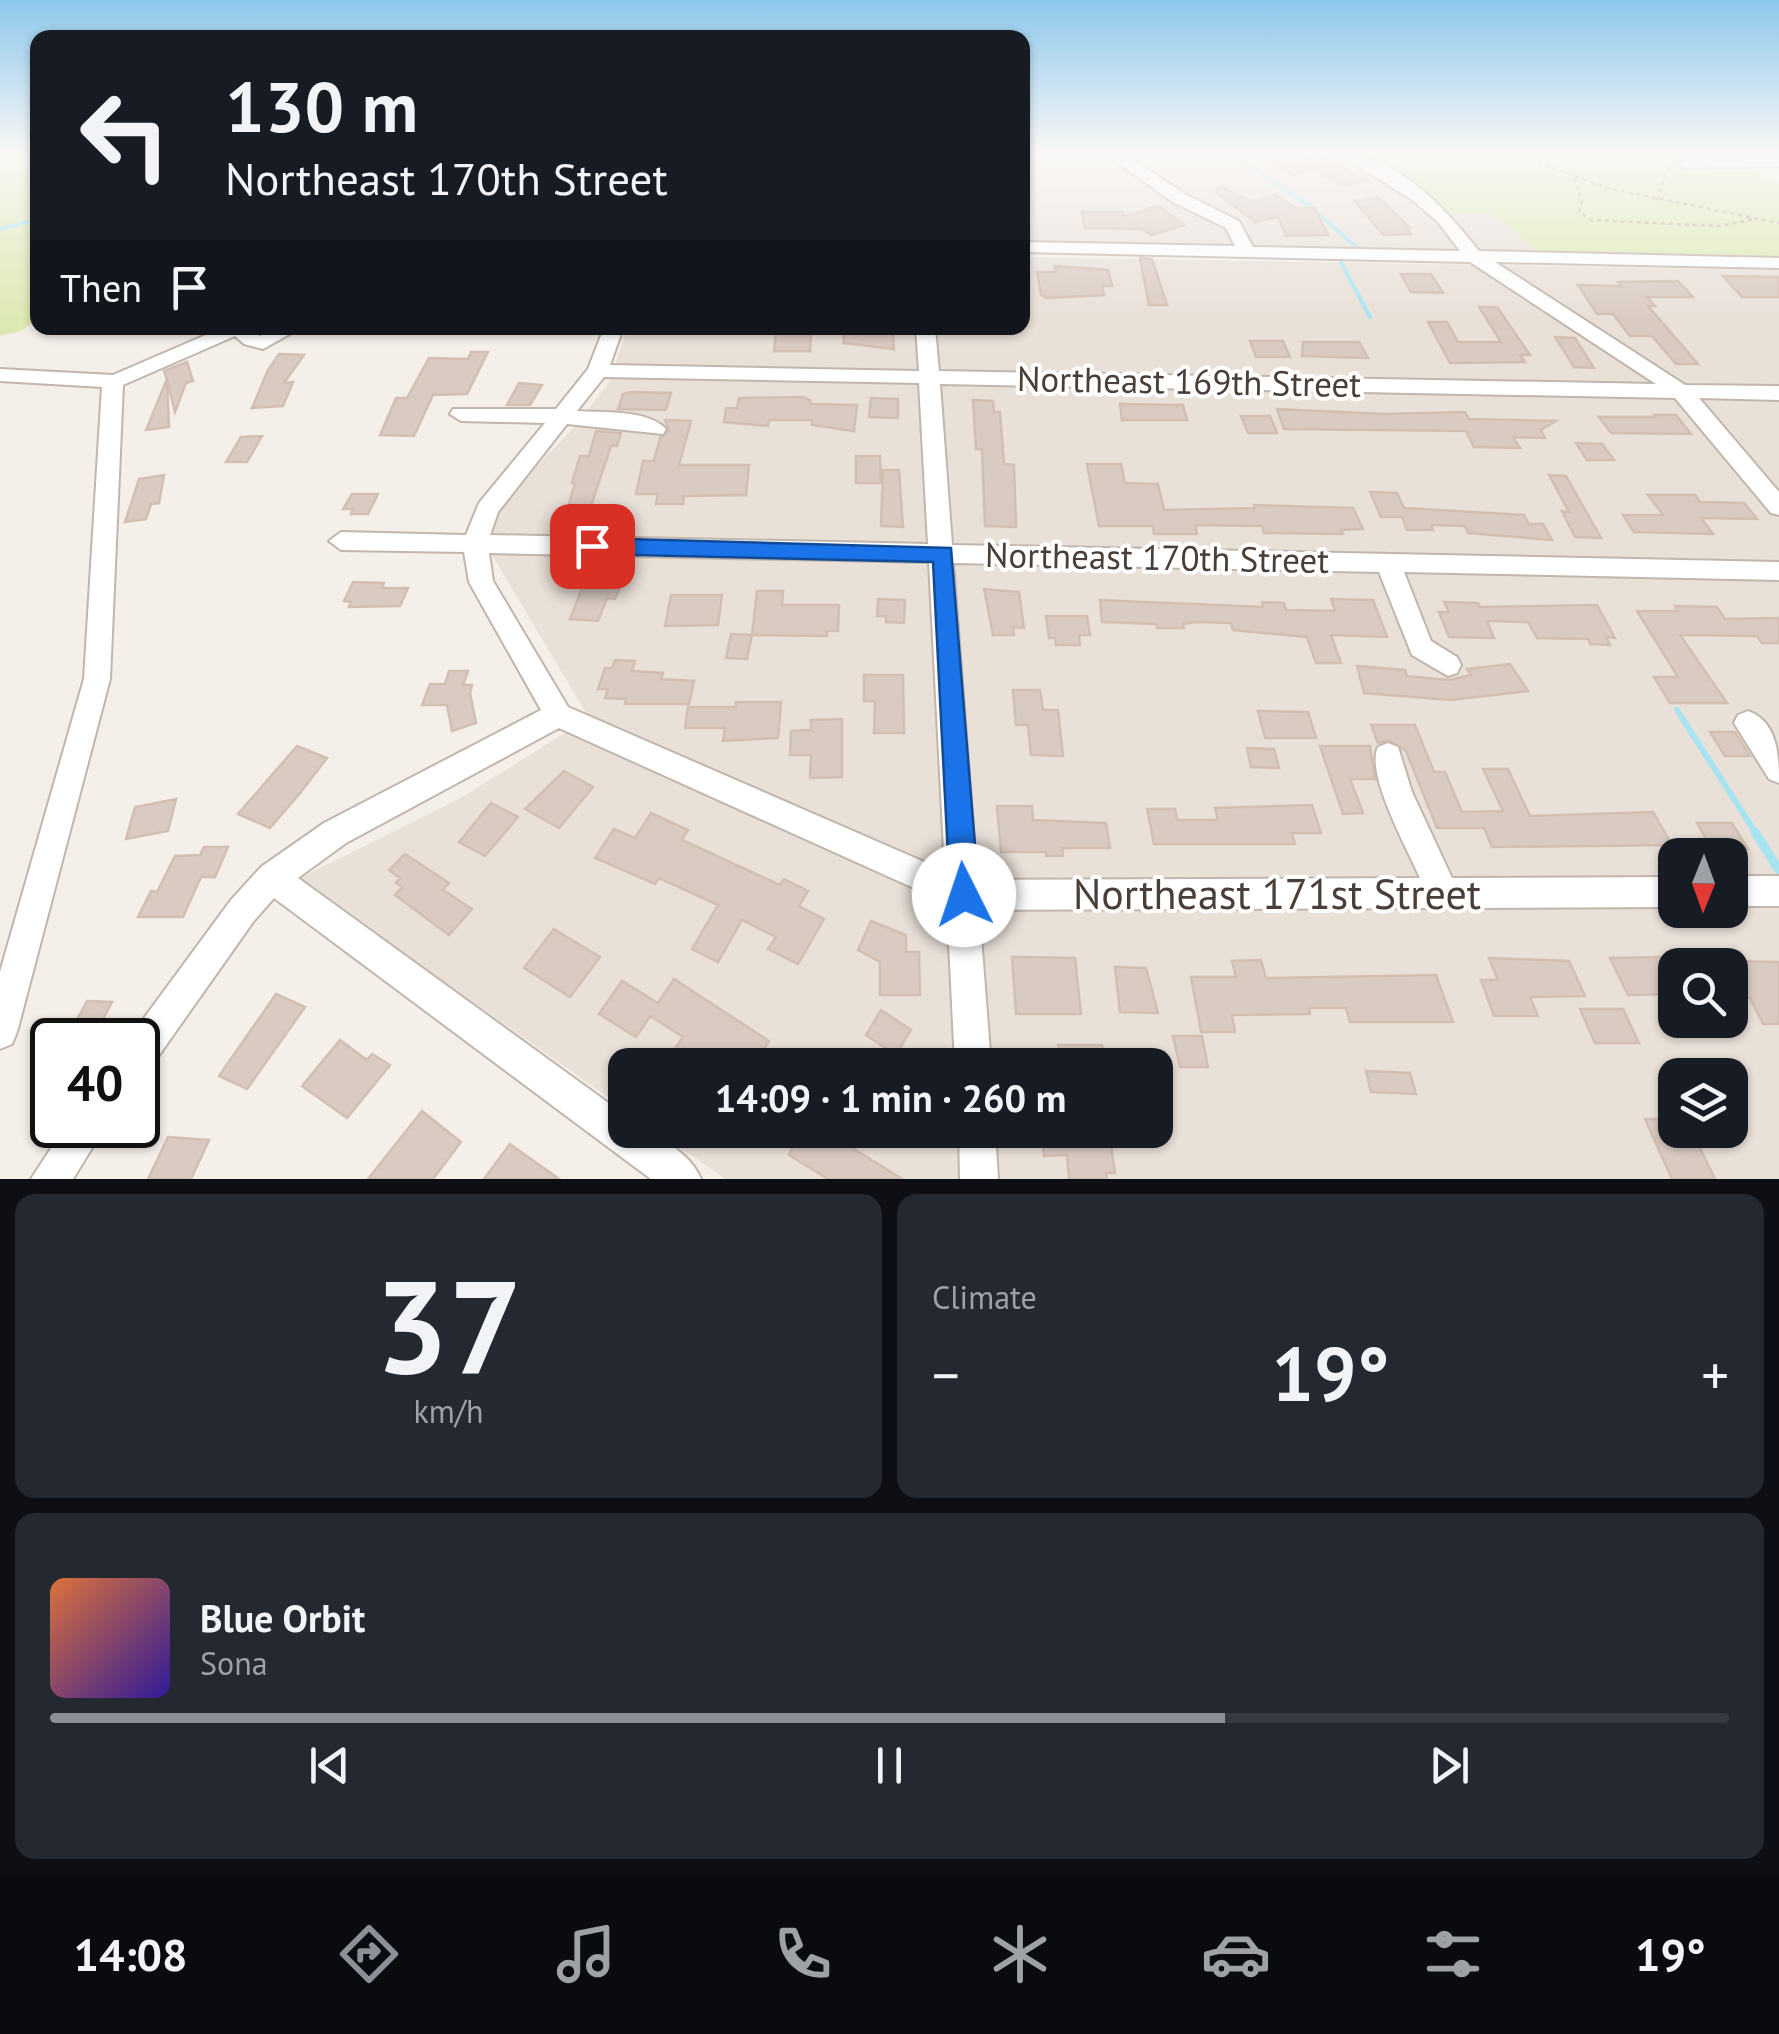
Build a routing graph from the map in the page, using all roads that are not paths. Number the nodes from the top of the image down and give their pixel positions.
1 (1201, 209) edge
2 (1433, 209) edge
3 (1030, 248) edge
4 (1247, 252) junction
5 (1474, 256) junction
6 (1779, 263) edge
7 (221, 335) edge
8 (247, 335) edge
9 (278, 335) edge
10 (611, 335) edge
11 (927, 335) edge
12 (598, 370) junction
13 (0, 375) edge
14 (930, 377) junction
15 (113, 381) junction
16 (1682, 392) junction
17 (1779, 394) edge
18 (461, 414) dead end
19 (562, 417) junction
20 (654, 429) dead end
21 (1779, 506) edge
22 (342, 540) dead end
23 (475, 543) junction
24 (943, 554) junction
25 (1388, 563) junction
26 (1779, 571) edge
27 (1448, 665) dead end
28 (558, 715) junction
29 (1748, 724) dead end
30 (1388, 756) dead end
31 (1779, 770) edge
32 (272, 878) junction
33 (1748, 891) edge
34 (1779, 891) edge
35 (1658, 892) edge
36 (1443, 893) junction
37 (964, 895) junction
38 (160, 1026) edge
39 (0, 1032) edge
40 (972, 1048) edge
41 (72, 1148) edge
42 (978, 1148) edge
43 (50, 1179) edge
44 (682, 1179) edge
45 (980, 1179) edge

1 - 4 street
2 - 5 street
3 - 4 street
4 - 5 street
5 - 6 street
5 - 16 street
7 - 15 street
8 - 9 street
10 - 12 street
11 - 14 street
12 - 14 street, Northeast 169th Street
12 - 19 street
13 - 15 street
14 - 16 street, Northeast 169th Street
14 - 24 street
15 - 39 street
16 - 17 street, Northeast 169th Street
16 - 21 street
18 - 19 street
19 - 20 street
19 - 23 street
22 - 23 street, Northeast 170th Street
23 - 24 street, Northeast 170th Street
23 - 28 street
24 - 25 street, Northeast 170th Street
24 - 37 street
25 - 26 street, Northeast 170th Street
25 - 27 street
28 - 32 street
28 - 37 street, Northeast 171st Street
29 - 31 street
30 - 36 street
32 - 38 street
32 - 44 street
33 - 34 street
35 - 36 street, Northeast 171st Street
36 - 37 street, Northeast 171st Street
37 - 40 street
41 - 43 street
42 - 45 street

